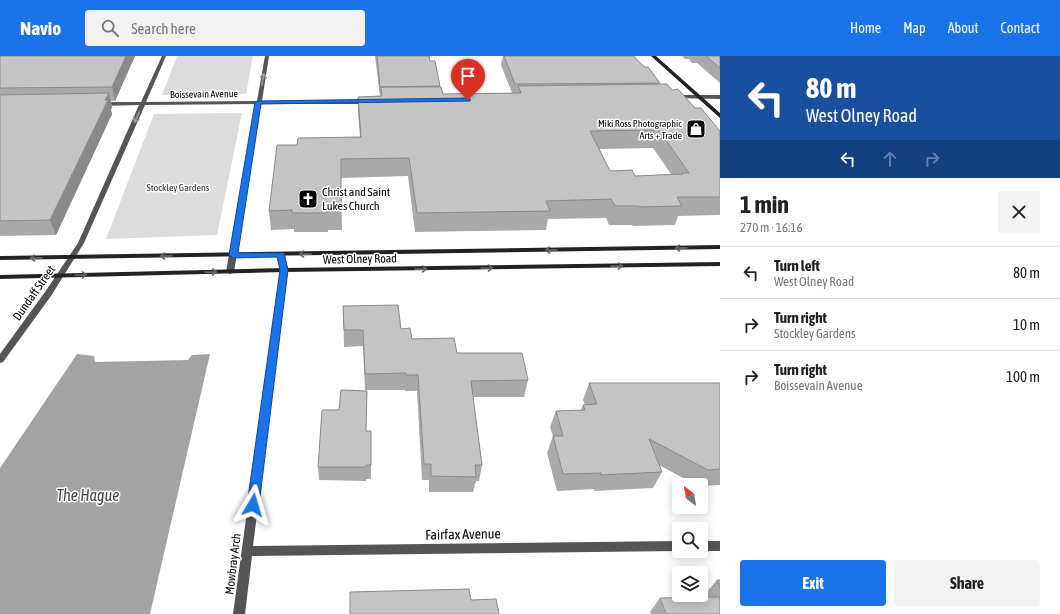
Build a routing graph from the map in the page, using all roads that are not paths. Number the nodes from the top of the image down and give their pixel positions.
1 (164, 56) edge
2 (267, 56) edge
3 (653, 56) edge
4 (699, 97) junction
5 (720, 97) edge
6 (669, 98) edge
7 (374, 101) edge
8 (258, 102) junction
9 (95, 104) edge
10 (143, 104) junction
11 (720, 116) edge
12 (720, 247) edge
13 (233, 255) junction
14 (281, 255) junction
15 (0, 258) edge
16 (72, 258) junction
17 (720, 264) edge
18 (284, 270) junction
19 (230, 272) junction
20 (60, 276) junction
21 (0, 277) edge
22 (0, 360) edge
23 (672, 546) edge
24 (708, 546) edge
25 (720, 546) edge
26 (247, 551) junction
27 (239, 614) edge

1 - 10 street
8 -> 2 street
3 - 4 street
4 - 5 street
4 - 6 street
4 - 11 street
7 - 8 street, Boissevain Avenue
8 - 10 street, Boissevain Avenue
8 - 13 street
9 - 10 street, Boissevain Avenue
10 -> 16 street
12 -> 14 street, West Olney Road
13 - 14 street, West Olney Road
13 -> 16 street, West Olney Road
13 - 19 street
14 - 18 street, Mowbray Arch
16 -> 15 street, West Olney Road
16 - 20 street, Dundaff Street
18 -> 17 street, West Olney Road
18 - 19 street, West Olney Road
18 - 26 street, Mowbray Arch
20 -> 19 street, West Olney Road
20 - 21 street, West Olney Road
20 - 22 street, Dundaff Street
23 - 26 street, Fairfax Avenue
24 - 25 street
26 - 27 street, Mowbray Arch

